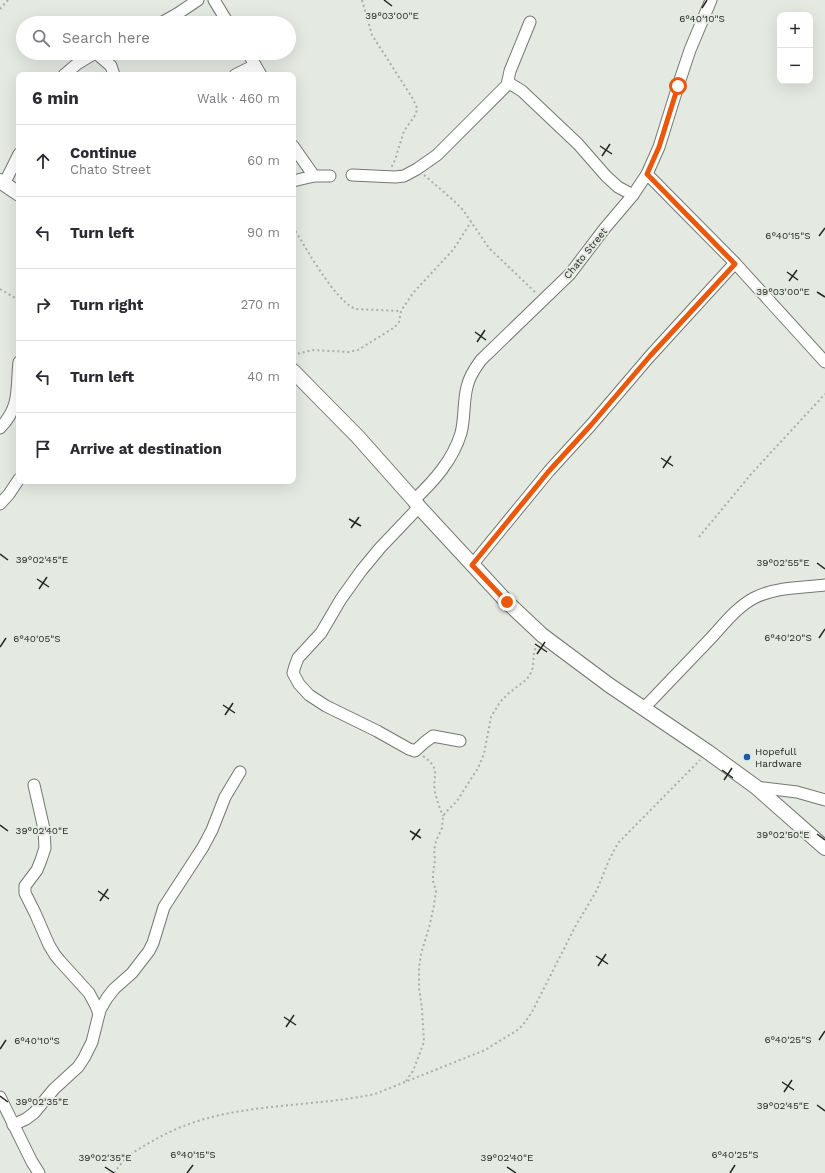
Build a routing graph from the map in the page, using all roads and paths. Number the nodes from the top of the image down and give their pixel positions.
1 (8, 0) edge
2 (198, 0) edge
3 (214, 0) edge
4 (362, 0) edge
5 (711, 0) edge
6 (0, 8) edge
7 (173, 16) edge
8 (224, 16) edge
9 (530, 22) dead end
10 (84, 60) edge
11 (104, 60) edge
12 (252, 60) edge
13 (255, 65) junction
14 (68, 72) edge
15 (113, 72) edge
16 (241, 72) edge
17 (259, 72) edge
18 (509, 83) junction
19 (296, 150) edge
20 (16, 159) edge
21 (417, 169) junction
22 (647, 174) junction
23 (352, 175) dead end
24 (314, 176) junction
25 (330, 176) dead end
26 (387, 177) junction
27 (296, 180) edge
28 (2, 182) edge
29 (16, 192) edge
30 (633, 195) junction
31 (471, 222) junction
32 (296, 232) edge
33 (735, 264) junction
34 (0, 289) edge
35 (16, 298) edge
36 (543, 299) junction
37 (401, 311) junction
38 (296, 354) edge
39 (825, 362) edge
40 (296, 374) edge
41 (825, 394) edge
42 (16, 405) edge
43 (0, 428) edge
44 (16, 484) edge
45 (0, 504) edge
46 (416, 504) junction
47 (699, 537) dead end
48 (472, 565) junction
49 (825, 585) edge
50 (542, 635) junction
51 (644, 708) junction
52 (460, 741) dead end
53 (415, 751) junction
54 (708, 752) junction
55 (240, 772) dead end
56 (34, 785) dead end
57 (756, 787) junction
58 (825, 800) edge
59 (443, 816) junction
60 (825, 848) edge
61 (99, 1014) junction
62 (406, 1082) junction
63 (0, 1097) edge
64 (13, 1125) junction
65 (39, 1173) edge
66 (114, 1173) edge

1 - 6 path
2 - 7 street
3 - 8 street
4 - 26 path
5 - 22 street, Chato Street
9 - 18 street
10 - 14 street
11 - 15 street
12 - 13 street
13 - 16 street
13 - 17 street
18 - 21 street
18 - 30 street
19 - 24 street
20 - 28 street
21 - 26 street
21 - 31 path
22 - 30 street, Chato Street
22 - 33 street
23 - 26 street
24 - 25 street
24 - 27 street
28 - 29 street
30 - 36 street, Chato Street
31 - 36 path
31 - 37 path
32 - 37 path
33 - 39 street
33 - 48 street
34 - 35 path
36 - 46 street, Chato Street
37 - 38 path
40 - 46 street
41 - 47 path
42 - 43 street
44 - 45 street
46 - 48 street
46 - 53 street, Chato Street
48 - 50 street
49 - 51 street
50 - 51 street
50 - 59 path
51 - 54 street
52 - 53 street
53 - 59 path
54 - 57 street
54 - 62 path
55 - 61 street
56 - 61 street
57 - 58 street
57 - 60 street
59 - 62 path
61 - 64 street
62 - 66 path
63 - 64 street
64 - 65 street

